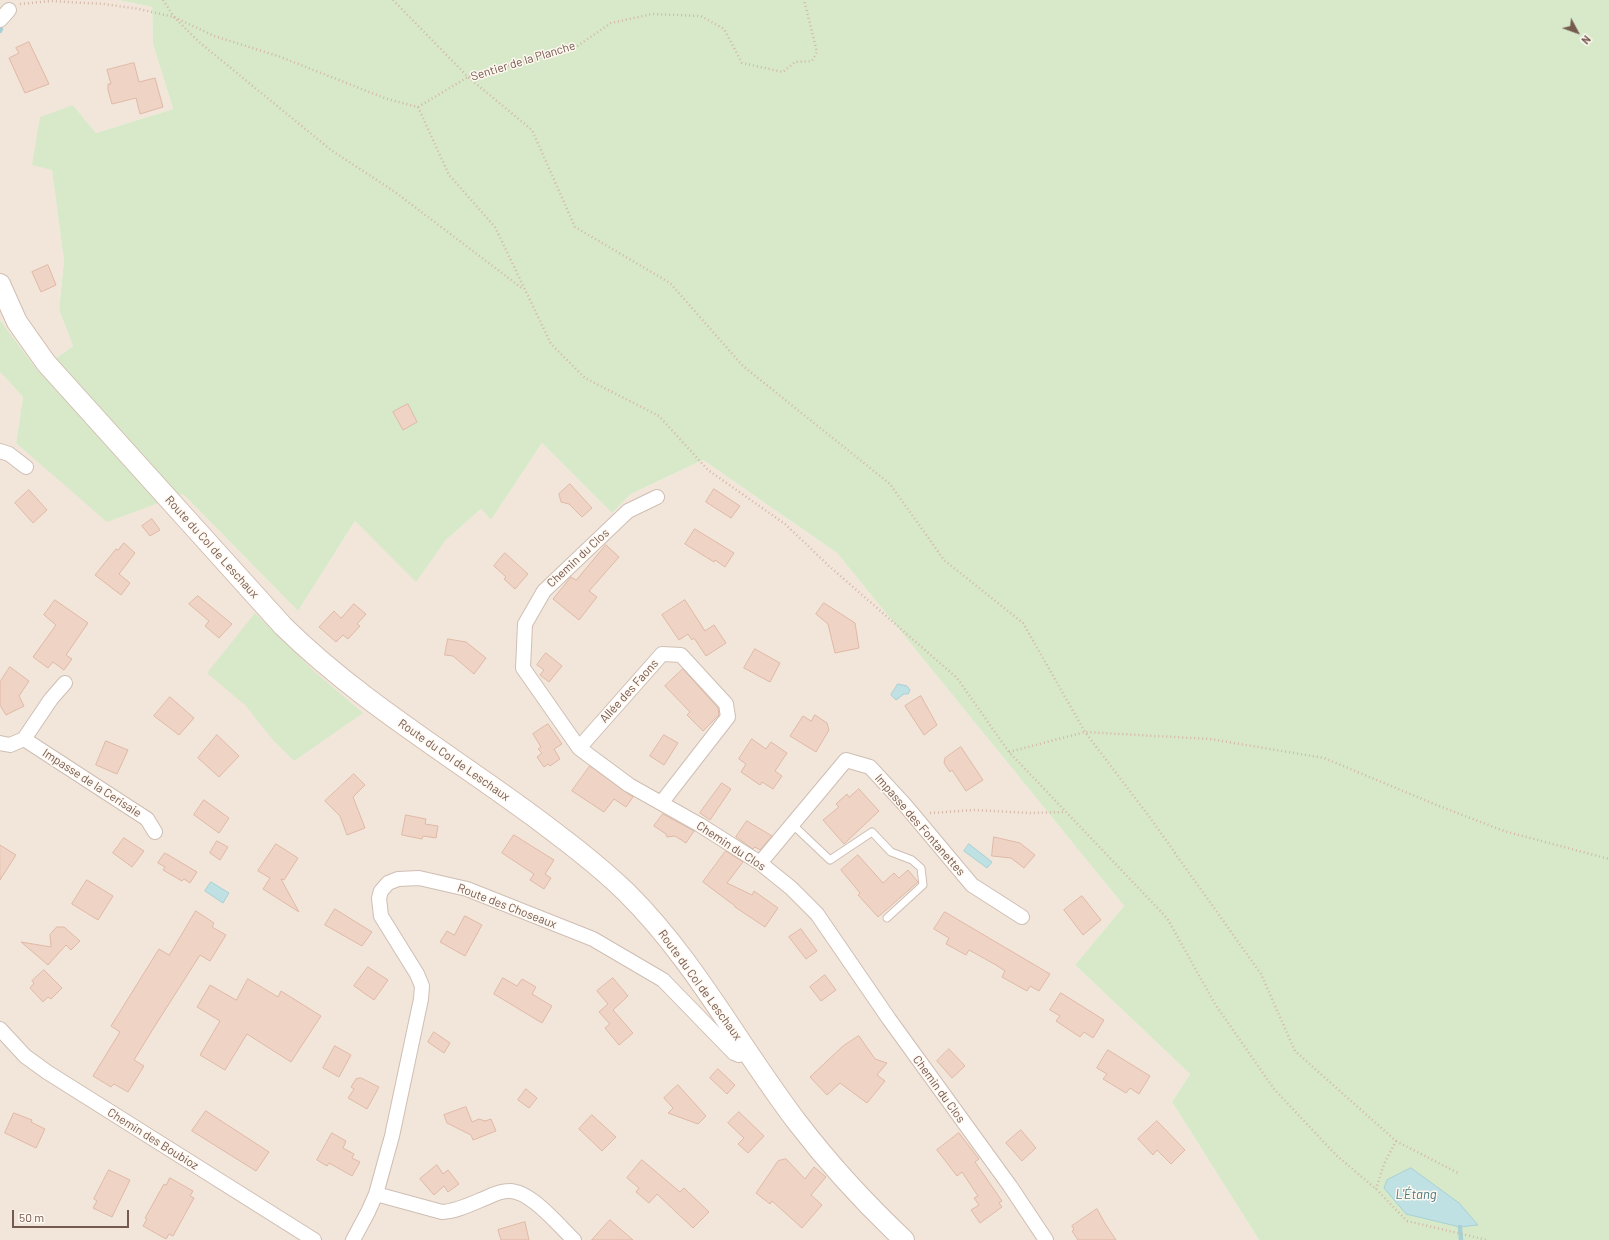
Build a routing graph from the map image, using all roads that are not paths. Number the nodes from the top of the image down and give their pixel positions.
1 (0, 284) edge
2 (0, 451) edge
3 (26, 467) dead end
4 (657, 497) dead end
5 (65, 683) dead end
6 (24, 738) junction
7 (0, 743) edge
8 (579, 748) junction
9 (662, 802) junction
10 (792, 824) junction
11 (155, 832) dead end
12 (760, 863) junction
13 (1022, 917) dead end
14 (887, 918) dead end
15 (0, 1029) edge
16 (749, 1053) junction
17 (376, 1194) junction
18 (314, 1240) edge
19 (353, 1240) edge
20 (574, 1240) edge
21 (904, 1240) edge
22 (1046, 1240) edge

1 - 16 main road, Route du Col de Leschaux
2 - 3 street
4 - 8 street, Chemin du Clos
5 - 6 street
6 - 7 street
6 - 11 street, Impasse de la Cerisaie
8 - 9 street, Chemin du Clos
8 - 9 street, Allée des Faons
9 - 12 street, Chemin du Clos
10 - 12 street, Impasse des Fontanettes
10 - 13 street, Impasse des Fontanettes
10 - 14 lane
12 - 22 street, Chemin du Clos
15 - 18 street, Chemin des Boubioz
16 - 17 street, Route des Choseaux
16 - 21 main road, Route du Col de Leschaux
17 - 19 street, Route des Choseaux
17 - 20 street

